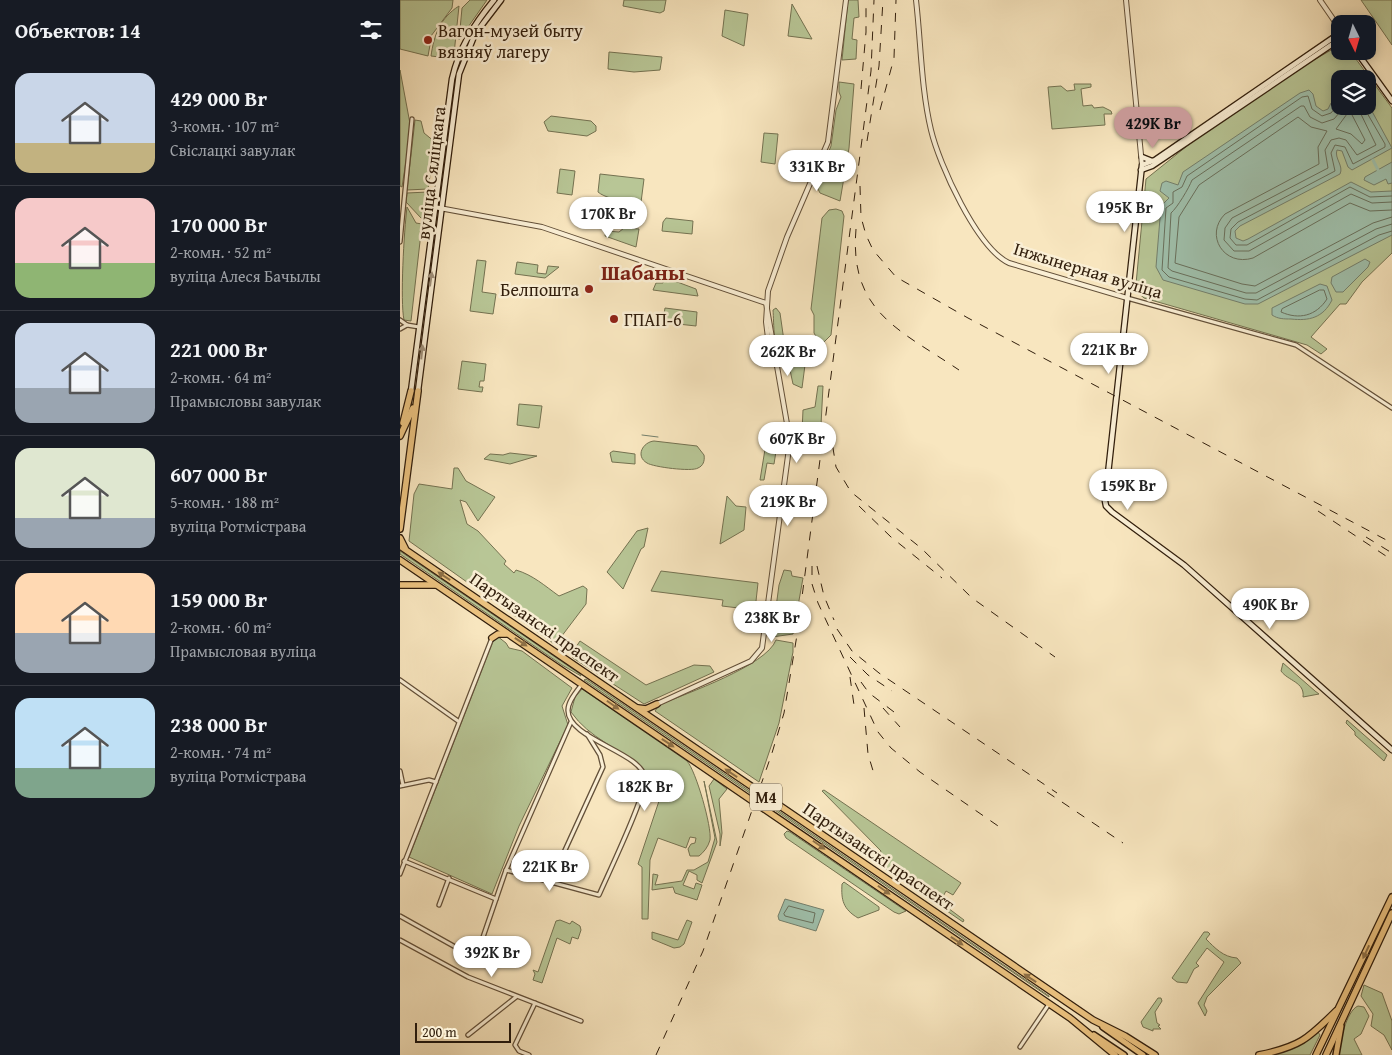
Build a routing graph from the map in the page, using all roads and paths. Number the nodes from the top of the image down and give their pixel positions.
1 (494, 0) edge
2 (501, 0) edge
3 (846, 0) edge
4 (916, 0) edge
5 (1126, 0) edge
6 (1320, 0) edge
7 (1331, 17) edge
8 (1331, 37) edge
9 (1331, 46) edge
10 (1362, 60) edge
11 (1392, 101) edge
12 (412, 120) dead end
13 (1142, 157) junction
14 (1152, 161) junction
15 (1142, 168) junction
16 (434, 207) junction
17 (442, 207) junction
18 (400, 242) edge
19 (1128, 298) junction
20 (766, 303) junction
21 (400, 321) edge
22 (407, 325) junction
23 (419, 327) junction
24 (425, 328) junction
25 (401, 329) edge
26 (410, 391) joint
27 (418, 391) junction
28 (1392, 408) edge
29 (400, 431) edge
30 (400, 436) edge
31 (400, 529) edge
32 (400, 538) edge
33 (400, 546) edge
34 (408, 552) junction
35 (400, 560) edge
36 (400, 585) edge
37 (438, 586) junction
38 (490, 621) junction
39 (508, 634) junction
40 (492, 638) junction
41 (586, 675) junction
42 (400, 680) edge
43 (582, 683) junction
44 (657, 704) junction
45 (636, 708) junction
46 (458, 721) junction
47 (571, 722) junction
48 (657, 722) junction
49 (586, 734) junction
50 (1392, 750) edge
51 (400, 771) edge
52 (436, 782) junction
53 (402, 785) edge
54 (407, 854) junction
55 (400, 855) edge
56 (404, 861) junction
57 (506, 870) junction
58 (400, 874) edge
59 (449, 878) junction
60 (550, 883) junction
61 (1392, 896) edge
62 (496, 899) junction
63 (439, 905) dead end
64 (1392, 913) edge
65 (400, 916) edge
66 (400, 940) edge
67 (482, 940) dead end
68 (475, 958) dead end
69 (516, 997) junction
70 (534, 1003) junction
71 (1050, 1004) junction
72 (1340, 1005) junction
73 (1093, 1020) junction
74 (581, 1021) dead end
75 (1342, 1021) junction
76 (1086, 1029) junction
77 (468, 1035) dead end
78 (1020, 1047) dead end
79 (529, 1055) edge
80 (1115, 1055) edge
81 (1124, 1055) edge
82 (1143, 1055) edge
83 (1155, 1055) edge
84 (1259, 1055) edge
85 (1316, 1055) edge
86 (1326, 1055) edge
87 (1336, 1055) edge

1 - 16 main road, вуліца Сяліцкага
2 - 17 main road, вуліца Сяліцкага
3 - 20 street
4 - 19 street, Інжынерная вуліца
5 - 13 street
6 - 7 street
8 - 14 main road
9 - 15 main road
10 - 11 main road
12 - 18 street
13 - 14 main road
13 - 15 street
14 - 15 main road
15 - 19 main road
16 - 17 street
16 - 23 main road, вуліца Сяліцкага
17 - 20 street
24 -> 17 main road, вуліца Сяліцкага
19 - 28 street, Інжынерная вуліца
19 - 50 main road
20 - 44 street
21 - 22 street
21 - 25 street
22 - 23 street
22 - 25 street
23 - 24 main road
23 - 26 main road, вуліца Сяліцкага
27 -> 24 main road, вуліца Сяліцкага
26 - 29 highway
27 - 30 highway
27 - 31 highway
32 - 34 highway
33 - 34 highway, Партызанскі праспект / М4
41 -> 34 highway, Партызанскі праспект / М4
35 - 37 highway, Партызанскі праспект / М4
36 - 37 highway
37 - 38 highway, Партызанскі праспект / М4
38 - 39 highway, Партызанскі праспект / М4
38 - 40 highway
39 - 40 highway
39 -> 43 highway, Партызанскі праспект / М4
40 - 46 street
41 - 43 highway
41 - 45 highway, Партызанскі праспект / М4
42 - 46 street
43 - 47 street
43 -> 71 highway, Партызанскі праспект / М4
44 - 45 highway
44 - 48 highway
45 - 48 highway, Партызанскі праспект / М4
46 - 52 street
47 - 49 street
47 - 57 street
73 -> 48 highway, Партызанскі праспект / М4
49 - 60 street
49 - 60 street
51 - 53 street
52 - 53 street
52 - 54 street
54 - 55 street
54 - 56 street
56 - 58 street
56 - 59 street
57 - 60 street
57 - 62 street
59 - 62 street
59 - 63 street
61 -> 72 highway
62 - 67 street
64 - 75 highway
65 - 68 street
66 - 69 street
69 - 70 street
69 - 77 street
70 - 74 street
70 - 79 street
71 - 76 highway, Партызанскі праспект / М4
71 - 78 street
72 - 84 highway
72 - 85 highway
73 - 82 main road, Партызанскі праспект / М4
73 - 83 highway
75 - 86 highway
75 - 87 main road
76 - 80 highway
76 - 81 main road, Партызанскі праспект / М4

